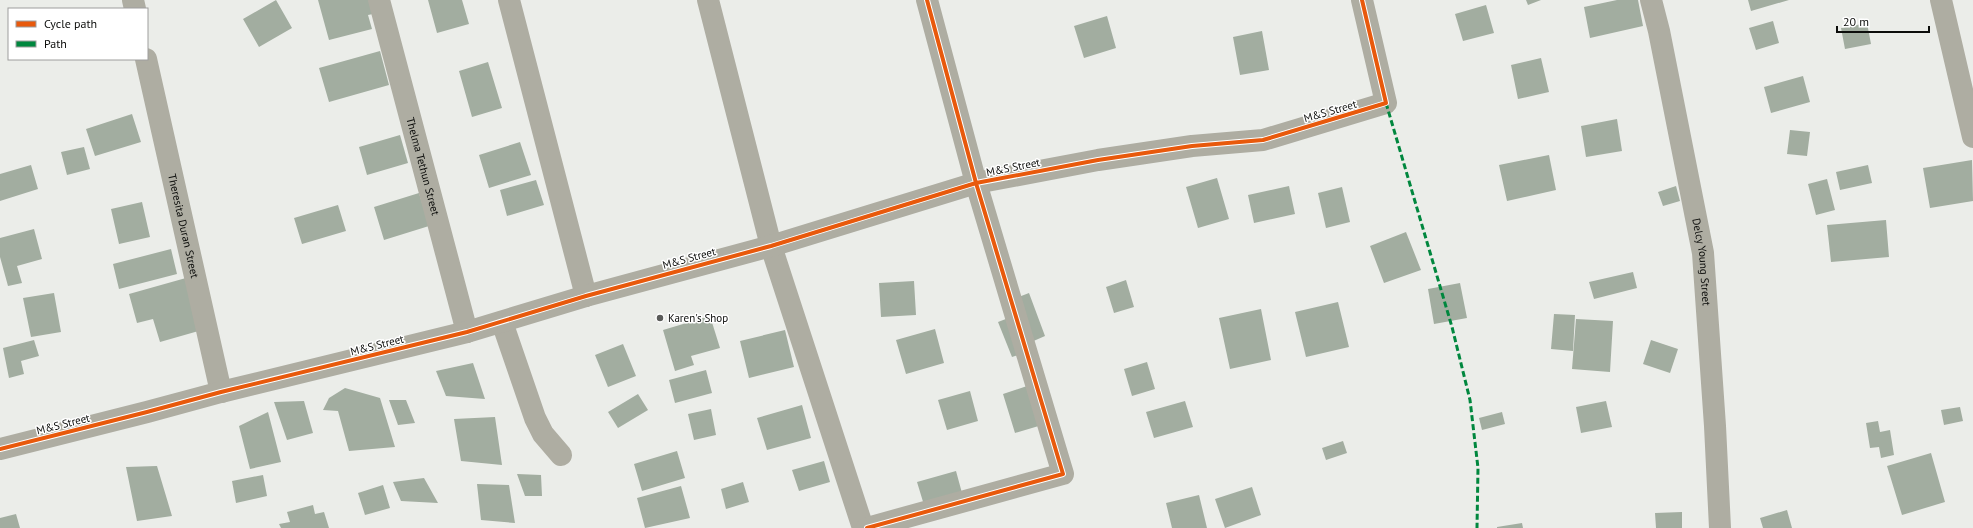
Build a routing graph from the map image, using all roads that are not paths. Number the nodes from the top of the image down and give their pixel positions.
1 (379, 0) edge
2 (508, 0) edge
3 (708, 0) edge
4 (927, 0) edge
5 (1362, 0) edge
6 (1651, 0) edge
7 (1941, 0) edge
8 (146, 60) edge
9 (1973, 137) edge
10 (976, 183) junction
11 (771, 246) junction
12 (586, 296) junction
13 (502, 322) junction
14 (467, 332) junction
15 (221, 392) junction
16 (0, 449) edge
17 (561, 456) dead end
18 (863, 528) edge
19 (867, 528) edge
20 (1720, 528) edge

1 - 14 street, Thelma Tethun Street
2 - 12 street
3 - 11 street
4 - 10 street
5 - 10 street, M&S Street
6 - 20 street, Delcy Young Street
7 - 9 street
8 - 15 street, Theresita Duran Street
10 - 11 street, M&S Street
10 - 19 street
11 - 12 street, M&S Street
11 - 18 street
12 - 13 street, M&S Street
13 - 14 street, M&S Street
13 - 17 street
14 - 15 street, M&S Street
15 - 16 street, M&S Street

